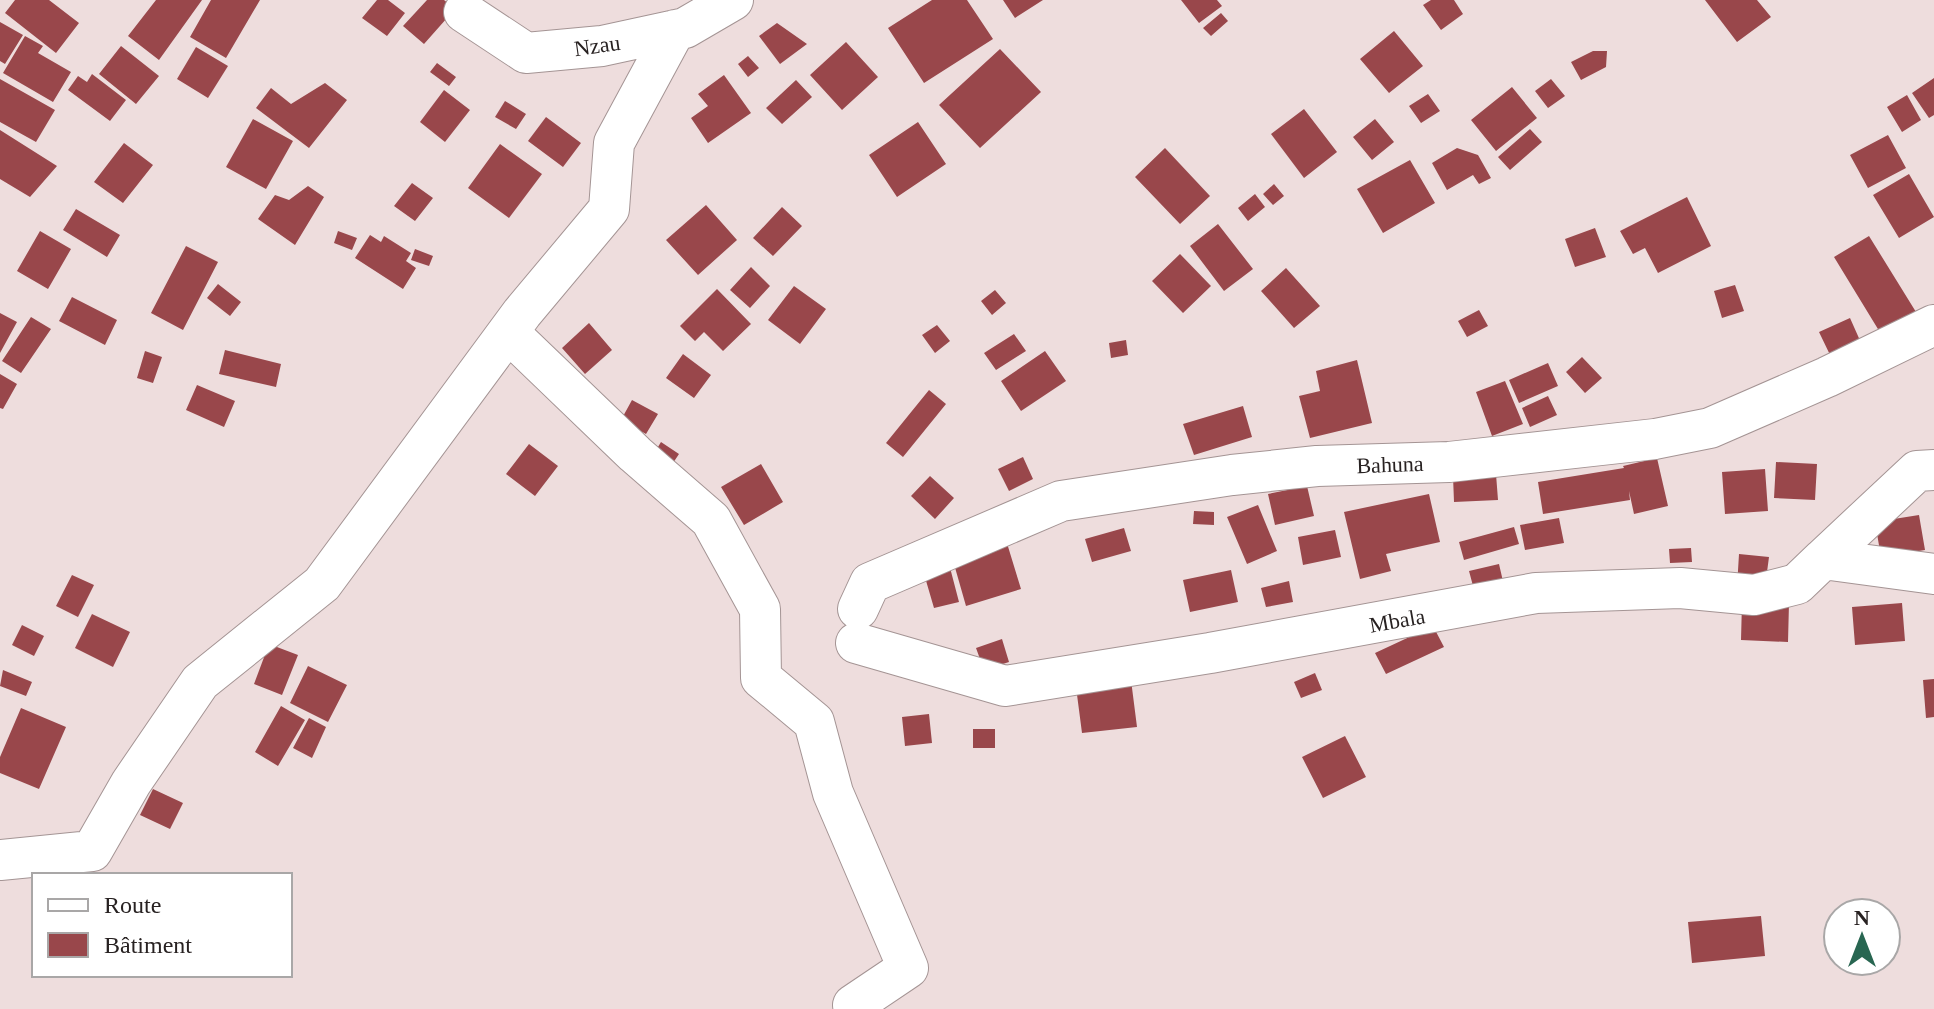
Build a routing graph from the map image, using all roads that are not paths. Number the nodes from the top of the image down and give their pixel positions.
1 (733, 0) edge
2 (464, 12) dead end
3 (675, 30) junction
4 (1934, 325) edge
5 (508, 332) junction
6 (1934, 470) edge
7 (1823, 559) junction
8 (1934, 574) edge
9 (857, 626) joint
10 (0, 860) edge
11 (856, 1009) edge

1 - 3 street, Nzau
2 - 3 street, Nzau
3 - 5 street
4 - 9 street, Bahuna
5 - 10 street
5 - 11 street
6 - 7 street, Mbala
7 - 8 street
7 - 9 street, Mbala

